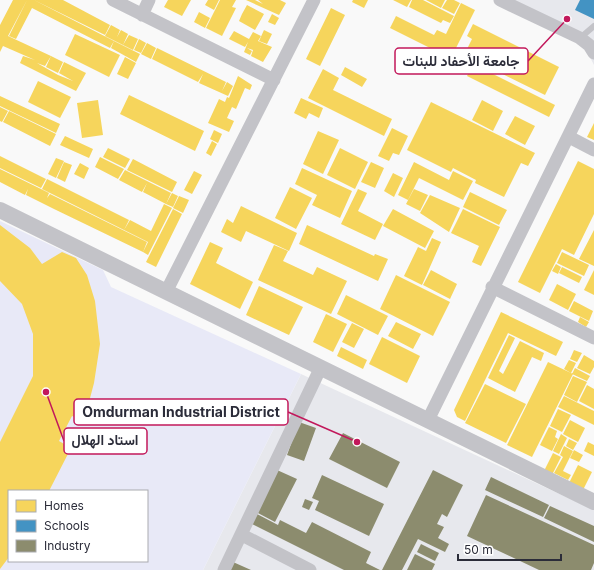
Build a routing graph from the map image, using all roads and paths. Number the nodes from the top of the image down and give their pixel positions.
1 (113, 0) edge
2 (149, 0) edge
3 (314, 0) edge
4 (500, 0) edge
5 (142, 16) junction
6 (594, 26) edge
7 (580, 38) junction
8 (594, 53) edge
9 (274, 80) junction
10 (594, 84) edge
11 (569, 137) junction
12 (594, 150) edge
13 (0, 210) edge
14 (492, 287) junction
15 (166, 292) junction
16 (594, 338) edge
17 (321, 367) junction
18 (428, 420) junction
19 (594, 502) edge
20 (242, 535) junction
21 (224, 570) edge
22 (310, 570) edge

1 - 5 street
2 - 5 street
3 - 9 street
4 - 7 street
5 - 9 street
6 - 7 lane
7 - 8 street
9 - 15 street
10 - 11 street
11 - 12 street
11 - 14 street
13 - 15 street
14 - 16 street
14 - 18 street
15 - 17 street
17 - 18 street
17 - 20 street
18 - 19 street
20 - 21 street
20 - 22 street

